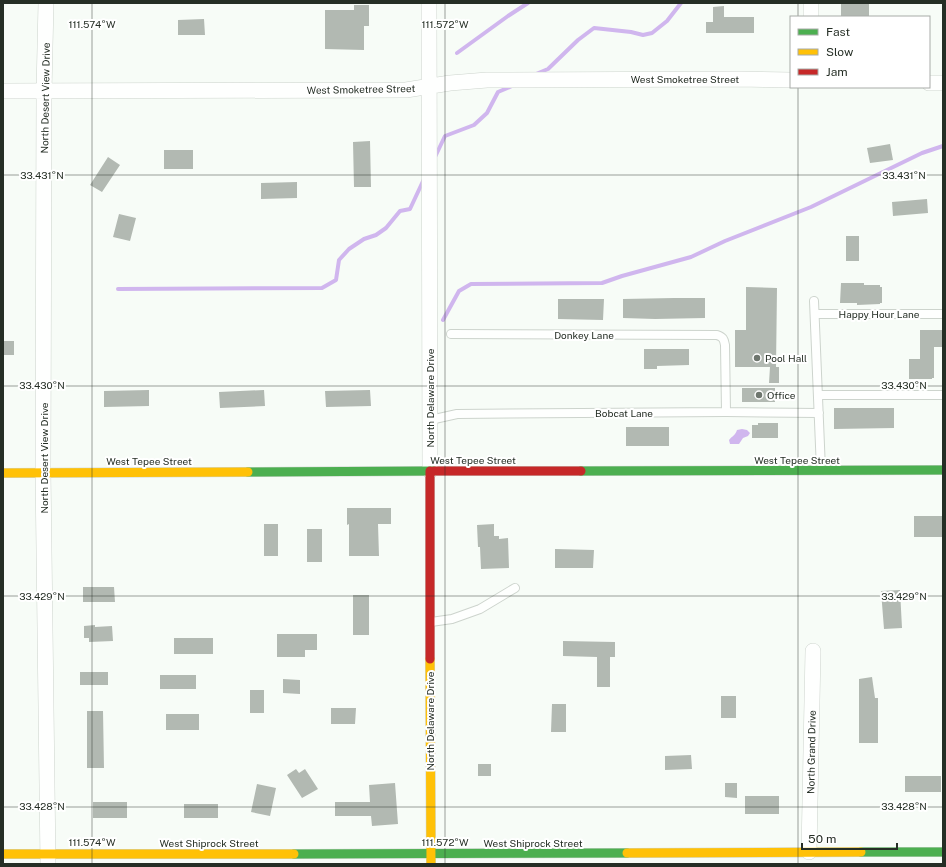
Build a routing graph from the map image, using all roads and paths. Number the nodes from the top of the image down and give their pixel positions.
1 (46, 3) edge
2 (429, 3) edge
3 (811, 3) edge
4 (811, 16) edge
5 (790, 80) edge
6 (930, 83) edge
7 (943, 83) edge
8 (430, 86) junction
9 (3, 91) edge
10 (44, 91) junction
11 (814, 302) dead end
12 (815, 314) junction
13 (943, 314) edge
14 (451, 334) dead end
15 (818, 395) junction
16 (943, 395) edge
17 (726, 412) junction
18 (818, 413) junction
19 (430, 420) junction
20 (943, 470) edge
21 (430, 471) junction
22 (821, 471) junction
23 (43, 472) junction
24 (3, 473) edge
25 (515, 588) dead end
26 (430, 622) junction
27 (813, 651) dead end
28 (809, 852) junction
29 (943, 852) edge
30 (3, 854) edge
31 (431, 854) junction
32 (48, 859) edge
33 (431, 864) edge

1 - 10 street, North Desert View Drive
2 - 8 street, North Delaware Drive
3 - 4 street
5 - 8 street, West Smoketree Street
6 - 7 street
8 - 10 street, West Smoketree Street
8 - 19 street, North Delaware Drive
9 - 10 street, West Smoketree Street
10 - 23 street, North Desert View Drive
11 - 12 lane
12 - 13 lane, Happy Hour Lane
12 - 15 lane
14 - 17 lane, Donkey Lane
15 - 16 lane
15 - 18 lane
17 - 18 lane, Bobcat Lane
17 - 19 lane, Bobcat Lane
18 - 22 lane
19 - 21 street, North Delaware Drive
20 - 22 street, West Tepee Street
21 - 22 street, West Tepee Street
21 - 23 street, West Tepee Street
21 - 26 street, North Delaware Drive
23 - 24 street, West Tepee Street
23 - 32 street, North Desert View Drive
25 - 26 lane
26 - 31 street, North Delaware Drive
27 - 28 street, North Grand Drive
28 - 29 street, West Shiprock Street
28 - 31 street, West Shiprock Street
30 - 32 street, West Shiprock Street
31 - 32 street, West Shiprock Street
31 - 33 street, North Delaware Drive

